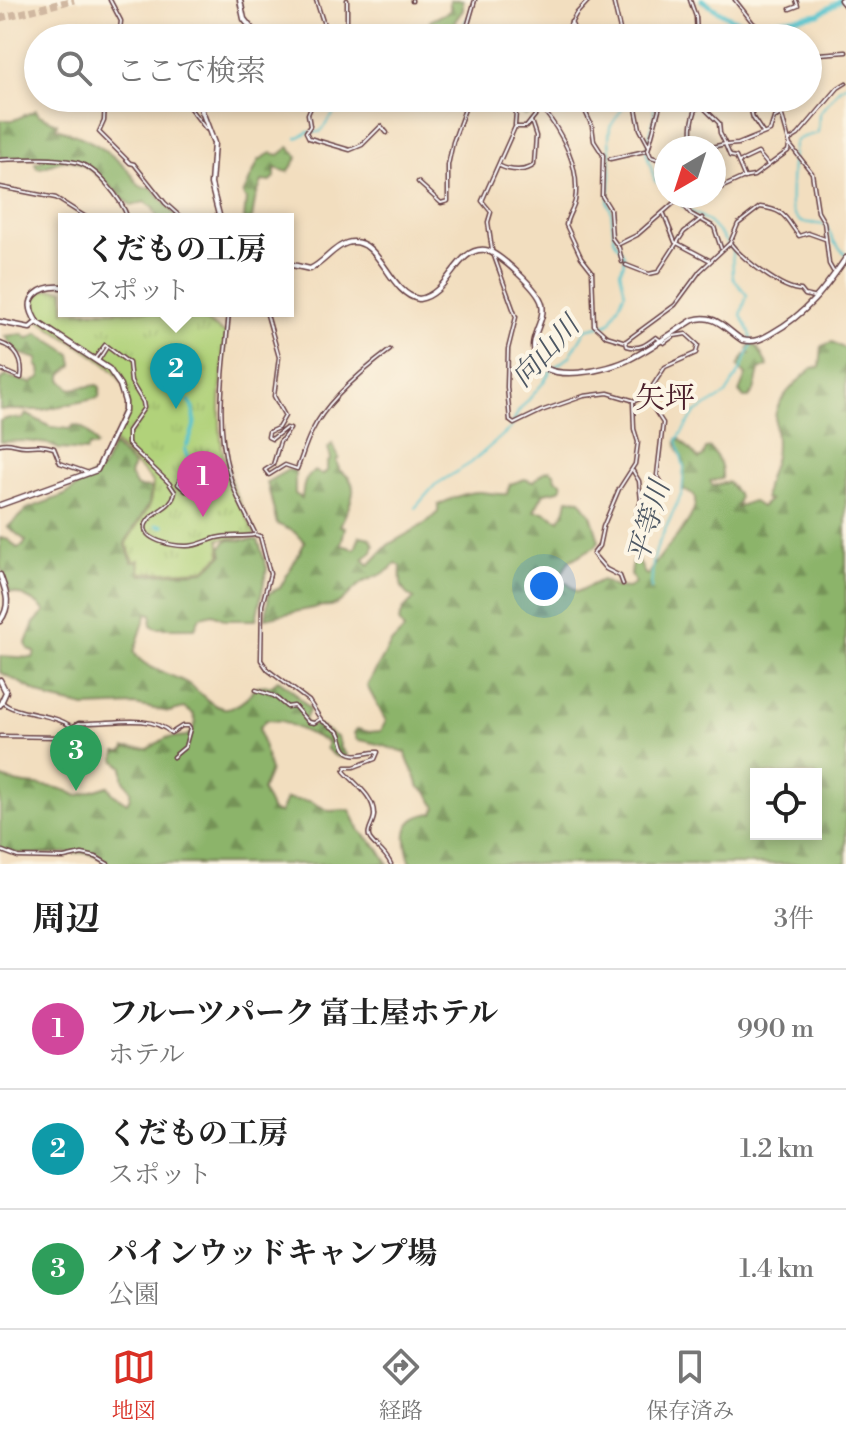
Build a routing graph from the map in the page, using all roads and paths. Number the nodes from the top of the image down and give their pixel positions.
1 (110, 0) edge
2 (240, 0) edge
3 (316, 0) edge
4 (347, 0) edge
5 (475, 0) edge
6 (589, 0) edge
7 (613, 0) edge
8 (690, 0) edge
9 (735, 0) edge
10 (796, 0) edge
11 (790, 9) dead end
12 (571, 21) junction
13 (121, 24) edge
14 (248, 24) edge
15 (324, 24) edge
16 (346, 24) edge
17 (468, 24) edge
18 (570, 24) edge
19 (572, 24) edge
20 (619, 24) edge
21 (696, 24) edge
22 (754, 24) edge
23 (846, 52) edge
24 (822, 54) edge
25 (846, 83) edge
26 (822, 107) edge
27 (104, 112) edge
28 (191, 112) edge
29 (203, 112) edge
30 (309, 112) edge
31 (464, 112) edge
32 (516, 112) edge
33 (537, 112) edge
34 (545, 112) edge
35 (586, 112) edge
36 (637, 112) edge
37 (658, 112) edge
38 (694, 112) edge
39 (709, 112) edge
40 (751, 112) edge
41 (818, 112) edge
42 (781, 114) joint
43 (530, 120) junction
44 (515, 127) junction
45 (211, 131) junction
46 (387, 133) dead end
47 (764, 134) junction
48 (691, 136) edge
49 (721, 136) edge
50 (726, 145) edge
51 (791, 145) junction
52 (648, 147) junction
53 (726, 147) edge
54 (645, 151) dead end
55 (654, 158) edge
56 (610, 159) dead end
57 (0, 160) edge
58 (737, 162) junction
59 (499, 165) junction
60 (768, 165) junction
61 (746, 179) junction
62 (418, 182) dead end
63 (726, 186) edge
64 (0, 187) edge
65 (670, 208) edge
66 (686, 208) edge
67 (80, 213) edge
68 (125, 213) edge
69 (176, 213) edge
70 (218, 213) edge
71 (663, 213) junction
72 (702, 218) junction
73 (825, 239) junction
74 (677, 243) junction
75 (619, 244) dead end
76 (729, 244) junction
77 (721, 249) junction
78 (493, 253) junction
79 (846, 258) edge
80 (710, 261) junction
81 (294, 267) edge
82 (833, 271) dead end
83 (58, 287) edge
84 (816, 300) junction
85 (228, 317) edge
86 (268, 317) edge
87 (0, 322) edge
88 (37, 322) junction
89 (660, 340) junction
90 (626, 342) junction
91 (0, 343) edge
92 (390, 350) dead end
93 (96, 360) junction
94 (0, 369) edge
95 (646, 396) junction
96 (633, 400) junction
97 (0, 444) edge
98 (632, 471) junction
99 (187, 476) joint
100 (81, 478) junction
101 (663, 485) dead end
102 (0, 505) edge
103 (256, 535) junction
104 (635, 546) dead end
105 (0, 575) edge
106 (623, 584) dead end
107 (0, 621) edge
108 (0, 680) edge
109 (256, 690) dead end
110 (1, 703) edge
111 (320, 719) junction
112 (72, 727) junction
113 (0, 736) edge
114 (173, 757) dead end
115 (0, 850) edge
116 (108, 864) edge
117 (391, 864) edge

1 - 13 street
2 - 14 street
3 - 15 street
4 - 16 street
5 - 17 street
6 - 12 street
7 - 20 street
8 - 21 street
9 - 22 street
10 - 11 street
12 - 18 street
12 - 19 street
23 - 24 street
25 - 26 street
27 - 69 street
28 - 45 street
29 - 45 street
30 - 46 street
31 - 62 street
32 - 44 street
33 - 43 street
34 - 90 street
35 - 74 street
36 - 52 street
37 - 52 street
38 - 48 street
39 - 49 street
40 - 47 street
41 - 51 street
42 - 47 street
42 - 51 street
43 - 44 street
43 - 59 street
44 - 59 street
45 - 70 street
47 - 50 street
51 - 60 street
51 - 73 street
52 - 55 street
53 - 58 street
54 - 56 street
57 - 68 street
58 - 60 street
58 - 61 street
59 - 78 street
60 - 61 street
61 - 63 street
64 - 67 street
65 - 71 street
66 - 72 street
71 - 74 street
71 - 75 street
72 - 74 street
72 - 77 street
73 - 76 street
73 - 82 street
74 - 80 street
76 - 77 street
76 - 84 street
77 - 80 street
78 - 81 street
78 - 89 street
78 - 96 street
79 - 84 street
80 - 90 street
83 - 88 street
84 - 89 street
85 - 103 street
86 - 92 street
87 - 88 street
88 - 93 street
89 - 90 street
89 - 95 street
91 - 94 street
93 - 100 street
93 - 103 street
95 - 96 street
95 - 101 street
96 - 98 street
97 - 100 street
98 - 104 street
98 - 106 street
99 - 99 street
100 - 102 street
103 - 111 street
105 - 107 street
108 - 110 street
109 - 111 street
110 - 112 street
111 - 117 street
112 - 113 street
112 - 114 street
115 - 116 street

